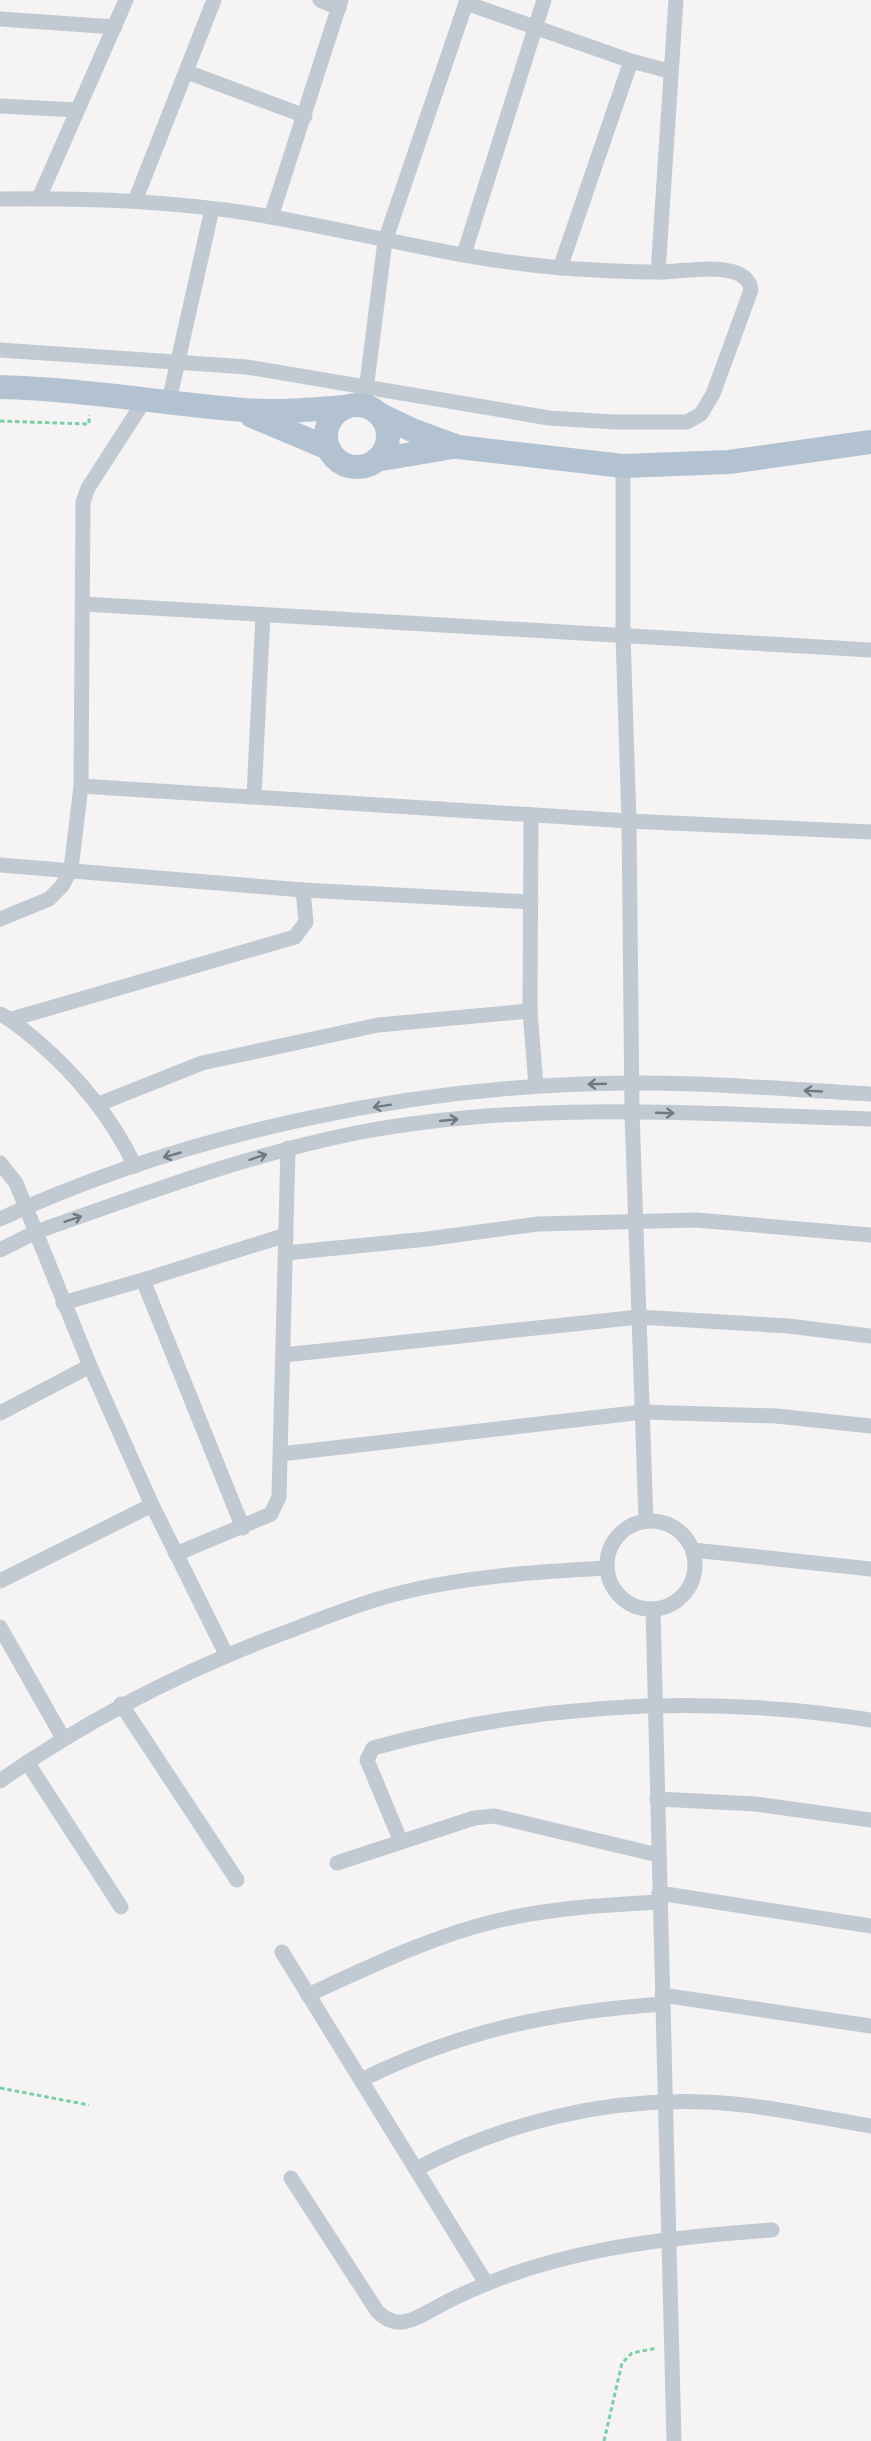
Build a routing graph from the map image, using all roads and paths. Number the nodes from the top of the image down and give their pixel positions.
1 (126, 0) edge
2 (214, 0) edge
3 (320, 0) edge
4 (544, 0) edge
5 (676, 0) edge
6 (466, 2) edge
7 (340, 4) edge
8 (0, 19) edge
9 (115, 27) junction
10 (534, 28) junction
11 (631, 61) junction
12 (669, 71) junction
13 (187, 72) junction
14 (0, 106) edge
15 (77, 110) junction
16 (305, 116) junction
17 (39, 198) junction
18 (0, 199) edge
19 (135, 201) junction
20 (212, 209) junction
21 (271, 217) junction
22 (385, 241) junction
23 (464, 254) junction
24 (560, 267) junction
25 (658, 272) junction
26 (0, 350) edge
27 (180, 362) junction
28 (0, 387) edge
29 (158, 399) junction
30 (364, 403) junction
31 (232, 409) junction
32 (0, 421) edge
33 (88, 424) dead end
34 (871, 442) edge
35 (458, 447) junction
36 (328, 448) junction
37 (376, 460) junction
38 (623, 466) junction
39 (84, 604) junction
40 (263, 615) junction
41 (623, 635) junction
42 (871, 650) edge
43 (81, 786) junction
44 (254, 796) junction
45 (531, 815) junction
46 (629, 821) junction
47 (871, 832) edge
48 (0, 865) edge
49 (71, 869) junction
50 (303, 890) junction
51 (531, 902) junction
52 (0, 919) edge
53 (530, 1011) junction
54 (6, 1016) edge
55 (632, 1083) junction
56 (536, 1086) junction
57 (871, 1094) edge
58 (99, 1104) junction
59 (632, 1112) junction
60 (871, 1119) edge
61 (288, 1148) junction
62 (0, 1163) edge
63 (135, 1166) junction
64 (26, 1207) junction
65 (0, 1219) edge
66 (636, 1221) junction
67 (36, 1232) junction
68 (286, 1235) junction
69 (871, 1235) edge
70 (0, 1250) edge
71 (286, 1253) junction
72 (143, 1280) junction
73 (63, 1303) junction
74 (639, 1317) junction
75 (871, 1336) edge
76 (284, 1355) junction
77 (90, 1366) junction
78 (642, 1412) junction
79 (0, 1413) edge
80 (871, 1426) edge
81 (281, 1454) junction
82 (152, 1505) junction
83 (646, 1521) junction
84 (243, 1528) junction
85 (693, 1550) junction
86 (176, 1554) junction
87 (607, 1568) junction
88 (871, 1569) edge
89 (0, 1581) edge
90 (653, 1609) junction
91 (0, 1627) edge
92 (226, 1654) junction
93 (121, 1704) junction
94 (655, 1705) junction
95 (871, 1720) edge
96 (63, 1738) junction
97 (27, 1762) junction
98 (0, 1781) edge
99 (657, 1799) junction
100 (871, 1820) edge
101 (401, 1842) junction
102 (658, 1855) junction
103 (337, 1863) dead end
104 (237, 1880) dead end
105 (659, 1898) junction
106 (121, 1907) dead end
107 (871, 1926) edge
108 (282, 1952) dead end
109 (308, 1995) junction
110 (662, 1999) junction
111 (871, 2026) edge
112 (361, 2080) junction
113 (0, 2088) edge
114 (665, 2102) junction
115 (89, 2105) dead end
116 (871, 2126) edge
117 (416, 2169) junction
118 (291, 2178) dead end
119 (772, 2230) dead end
120 (670, 2239) junction
121 (486, 2283) junction
122 (674, 2346) junction
123 (604, 2441) edge
124 (674, 2441) edge

1 - 9 street
2 - 13 street
3 - 7 street
4 - 10 street
5 - 12 street
6 - 10 street
6 - 22 street
7 - 16 street
8 - 9 street
9 - 15 street
10 - 11 street
10 - 23 street
11 - 12 street
11 - 24 street
12 - 25 street
13 - 16 street
13 - 19 street
14 - 15 street
15 - 17 street
16 - 21 street
17 - 18 street
17 - 19 street
19 - 20 street
20 - 21 street
20 - 27 street
21 - 22 street
22 - 23 street
22 - 30 street
23 - 24 street
24 - 25 street
25 - 30 street
26 - 27 street
27 - 29 street
27 - 30 street
28 - 29 main road
29 - 31 main road
29 - 39 street
30 - 31 main road
30 - 35 main road
30 - 36 main road
30 - 37 main road
31 - 36 main road
32 - 33 path
34 - 38 main road
35 - 37 main road
35 - 38 main road
36 - 37 main road
38 - 41 street
39 - 40 street
39 - 43 street
40 - 41 street
40 - 44 street
41 - 42 street
41 - 46 street
43 - 44 street
43 - 49 street
44 - 45 street
45 - 46 street
45 - 51 street
46 - 47 street
46 - 55 street
48 - 49 street
49 - 50 street
49 - 52 street
50 - 51 street
50 - 54 street
51 - 53 street
53 - 56 street
53 - 58 street
54 - 58 street
55 -> 56 street
57 -> 55 street
55 - 59 street
56 -> 63 street
58 - 63 street
59 -> 60 street
61 -> 59 street
59 - 66 street
67 -> 61 street
61 - 68 street
62 - 64 street
63 - 64 street
64 - 65 street
64 - 67 street
66 - 69 street
66 - 71 street
66 - 74 street
67 - 70 street
67 - 73 street
68 - 71 street
68 - 72 street
71 - 76 street
72 - 73 street
72 - 84 street
73 - 77 street
74 - 75 street
74 - 76 street
74 - 78 street
76 - 81 street
77 - 79 street
77 - 82 street
78 - 80 street
78 - 81 street
78 - 83 street
81 - 84 street
82 - 86 street
82 - 89 street
83 - 85 street
83 - 87 street
84 - 86 street
85 - 88 street
85 - 90 street
86 - 92 street
87 - 90 street
87 - 92 street
90 - 94 street
91 - 96 street
92 - 93 street
93 - 96 street
93 - 104 street
94 - 95 street
94 - 99 street
94 - 101 street
96 - 97 street
97 - 98 street
97 - 106 street
99 - 100 street
99 - 102 street
101 - 102 street
101 - 103 street
102 - 105 street
105 - 107 street
105 - 109 street
105 - 110 street
108 - 109 street
109 - 112 street
110 - 111 street
110 - 112 street
110 - 114 street
112 - 117 street
113 - 115 path
114 - 116 street
114 - 117 street
114 - 120 street
117 - 121 street
118 - 121 street
119 - 120 street
120 - 121 street
120 - 122 street
122 - 123 path
122 - 124 street

